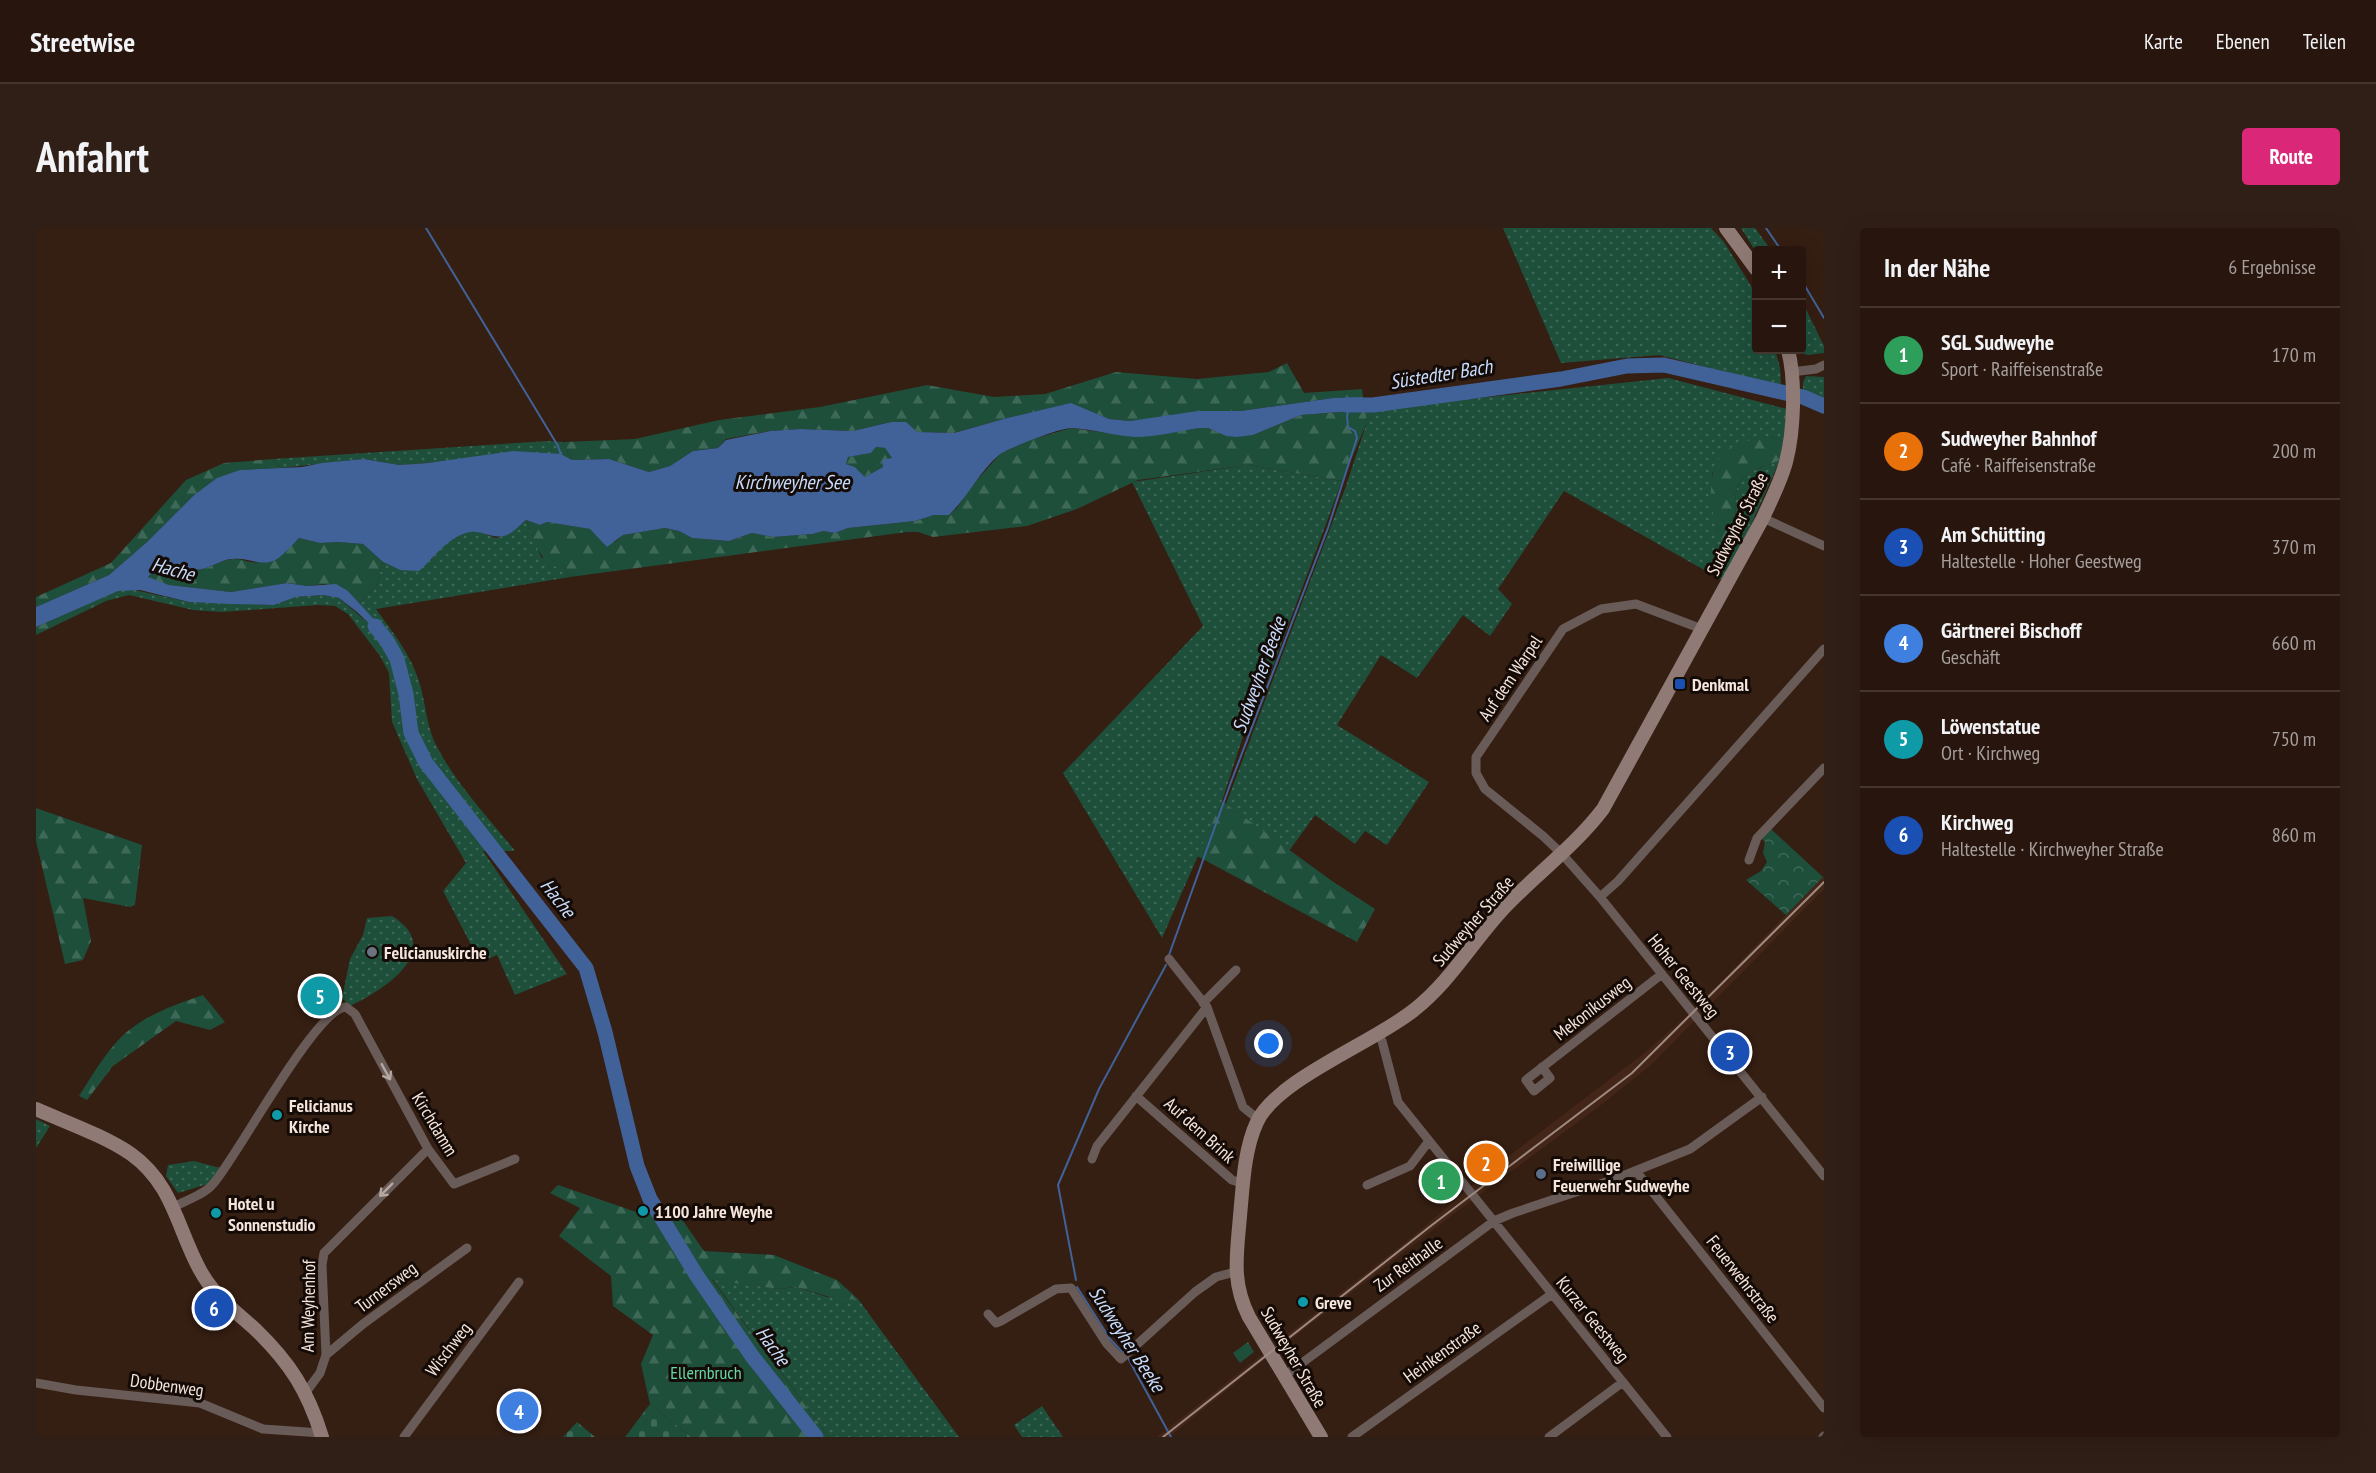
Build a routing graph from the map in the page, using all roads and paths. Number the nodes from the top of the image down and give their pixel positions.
1 (1726, 228) edge
2 (1752, 264) edge
3 (1789, 354) edge
4 (1824, 365) edge
5 (1792, 375) junction
6 (1763, 518) junction
7 (1823, 543) edge
8 (1702, 629) junction
9 (1824, 650) edge
10 (1824, 768) edge
11 (1562, 854) junction
12 (1749, 860) dead end
13 (1600, 897) junction
14 (1169, 959) dead end
15 (1236, 970) dead end
16 (1662, 975) junction
17 (1205, 1005) junction
18 (1378, 1035) junction
19 (1542, 1067) dead end
20 (1136, 1095) junction
21 (1762, 1097) junction
22 (36, 1109) edge
23 (1258, 1119) junction
24 (1429, 1141) junction
25 (428, 1149) junction
26 (515, 1159) dead end
27 (1092, 1159) dead end
28 (1636, 1171) junction
29 (1824, 1176) edge
30 (1244, 1184) junction
31 (1367, 1185) dead end
32 (174, 1207) junction
33 (1494, 1221) junction
34 (467, 1248) dead end
35 (1236, 1272) junction
36 (519, 1282) dead end
37 (1552, 1294) junction
38 (988, 1314) dead end
39 (326, 1355) junction
40 (1283, 1377) junction
41 (1623, 1382) junction
42 (36, 1383) edge
43 (306, 1392) junction
44 (1824, 1408) edge
45 (321, 1435) edge
46 (404, 1437) edge
47 (1321, 1437) edge
48 (1352, 1437) edge
49 (1549, 1437) edge
50 (1667, 1437) edge

1 - 2 street
3 - 5 street, Sudweyher Straße
4 - 5 street
5 - 6 street, Sudweyher Straße
6 - 7 street
6 - 8 street, Sudweyher Straße
8 - 11 street, Sudweyher Straße
8 - 11 street, Auf dem Warpel
9 - 13 street
10 - 12 street
11 - 13 street, Hoher Geestweg
11 - 18 street, Sudweyher Straße
13 - 16 street, Hoher Geestweg
14 - 17 street
15 - 17 street, Auf dem Brink
16 - 19 street, Mekonikusweg
16 - 21 street, Hoher Geestweg
17 - 20 street, Auf dem Brink
17 - 23 street
18 - 23 street, Sudweyher Straße
18 - 24 street, Kurzer Geestweg
20 - 27 street, Auf dem Brink
20 - 30 street, Auf dem Brink
21 - 28 street, Zur Reithalle
21 - 29 street, Hoher Geestweg
22 - 32 street
23 - 30 street, Sudweyher Straße
24 - 31 street
24 - 33 street, Kurzer Geestweg
25 - 26 street, Kirchdamm
32 -> 25 street, Kirchdamm
25 -> 39 street, Am Weyhenhof
28 - 33 street, Zur Reithalle
28 - 44 street, Feuerwehrstraße
30 - 35 street, Sudweyher Straße
32 - 43 street
33 - 37 street, Kurzer Geestweg
33 - 40 street, Zur Reithalle
34 - 39 street, Turnersweg
35 - 38 street
35 - 40 street, Sudweyher Straße
36 - 46 street, Wischweg
37 - 41 street, Kurzer Geestweg
37 - 48 street, Heinkenstraße
39 - 43 street, Am Weyhenhof
40 - 47 street, Sudweyher Straße
41 - 49 street
41 - 50 street, Kurzer Geestweg
42 - 45 street, Dobbenweg
43 - 45 street

